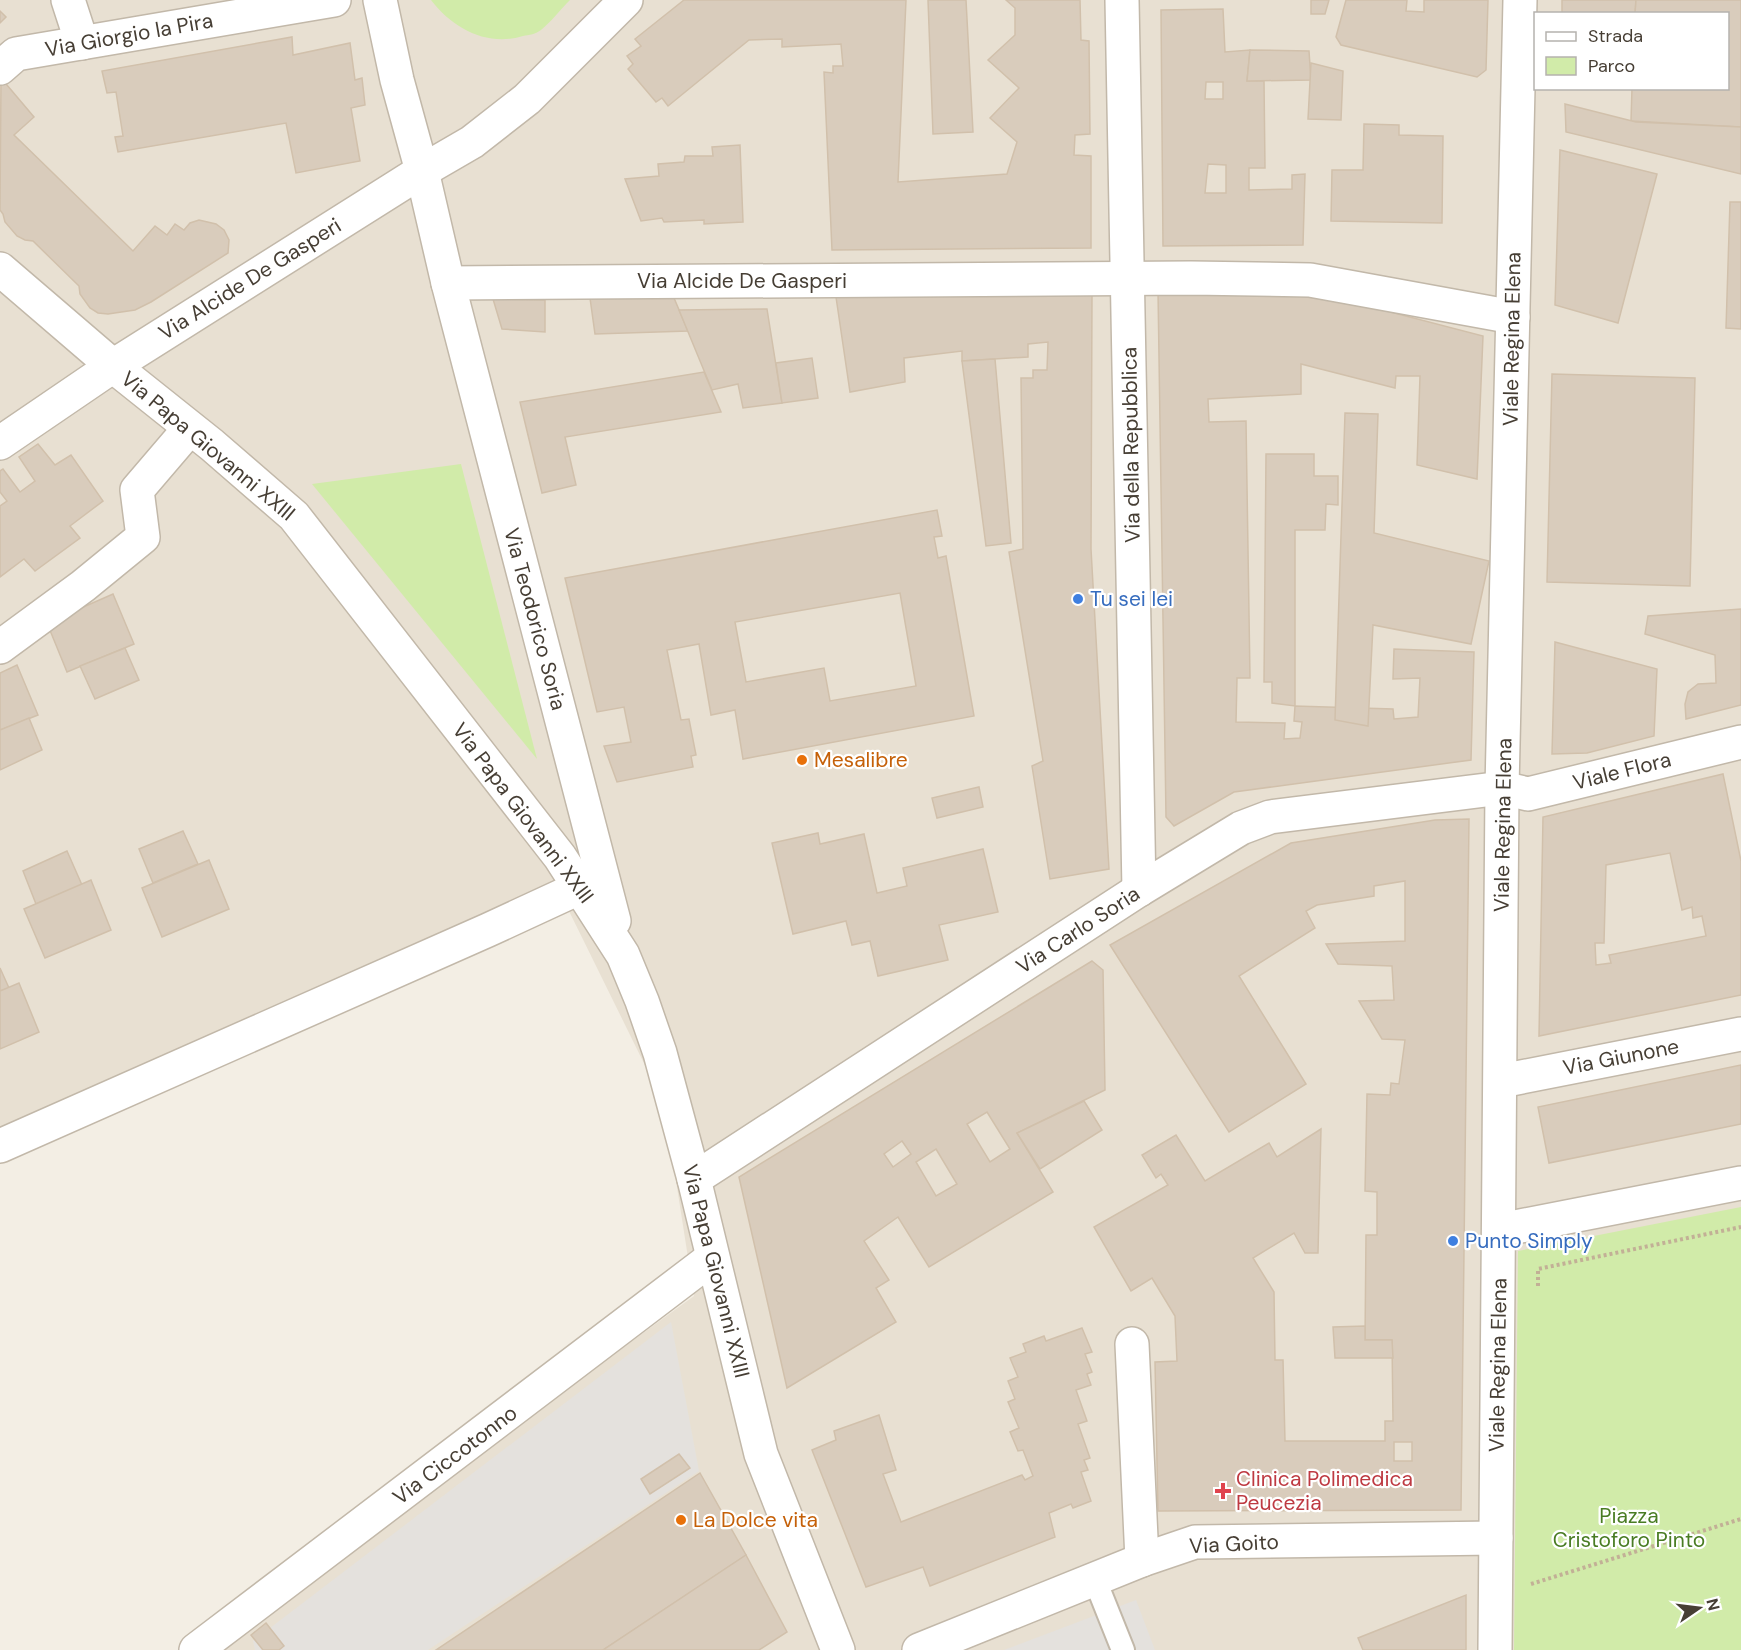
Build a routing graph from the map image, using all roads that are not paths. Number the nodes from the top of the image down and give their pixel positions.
1 (68, 0) edge
2 (334, 0) edge
3 (380, 0) edge
4 (626, 0) edge
5 (1122, 0) edge
6 (1520, 0) edge
7 (82, 43) junction
8 (0, 68) edge
9 (422, 171) junction
10 (0, 269) edge
11 (1128, 279) junction
12 (448, 283) junction
13 (1513, 316) junction
14 (113, 366) junction
15 (190, 428) junction
16 (0, 444) edge
17 (0, 647) edge
18 (1740, 746) edge
19 (1502, 788) junction
20 (580, 887) junction
21 (1138, 890) junction
22 (623, 955) junction
23 (1741, 1034) edge
24 (1501, 1081) junction
25 (0, 1146) edge
26 (694, 1179) junction
27 (1741, 1183) edge
28 (1500, 1230) junction
29 (712, 1258) junction
30 (1132, 1344) dead end
31 (1496, 1538) junction
32 (1142, 1560) junction
33 (1095, 1580) junction
34 (196, 1650) edge
35 (838, 1650) edge
36 (919, 1650) edge
37 (1123, 1650) edge
38 (1495, 1650) edge

1 - 7 street
2 - 7 street, Via Giorgio la Pira
3 - 9 street
4 - 9 street, Via Alcide De Gasperi
5 - 11 street, Via della Repubblica
6 - 13 street, Viale Regina Elena
7 - 8 street, Via Giorgio la Pira
9 - 12 street
9 - 14 street, Via Alcide De Gasperi
10 - 14 street, Via Papa Giovanni XXIII
11 - 12 street, Via Alcide De Gasperi
11 - 13 street, Via Alcide De Gasperi
11 - 21 street, Via della Repubblica
12 - 22 street, Via Teodorico Soria
13 - 19 street, Viale Regina Elena
14 - 15 street, Via Papa Giovanni XXIII
14 - 16 street, Via Alcide De Gasperi
15 - 17 street
15 - 20 street, Via Papa Giovanni XXIII
18 - 19 street, Viale Flora
19 - 21 street, Via Carlo Soria
19 - 24 street, Viale Regina Elena
20 - 22 street, Via Papa Giovanni XXIII
20 - 25 street
21 - 26 street, Via Carlo Soria
22 - 26 street, Via Papa Giovanni XXIII
23 - 24 street, Via Giunone
24 - 28 street, Viale Regina Elena
26 - 29 street, Via Papa Giovanni XXIII
27 - 28 street
28 - 31 street, Viale Regina Elena
29 - 34 street, Via Ciccotonno
29 - 35 street, Via Papa Giovanni XXIII
30 - 32 street
31 - 32 street, Via Goito
31 - 38 street, Viale Regina Elena
32 - 33 street, Via Goito
33 - 36 street, Via Goito
33 - 37 lane

